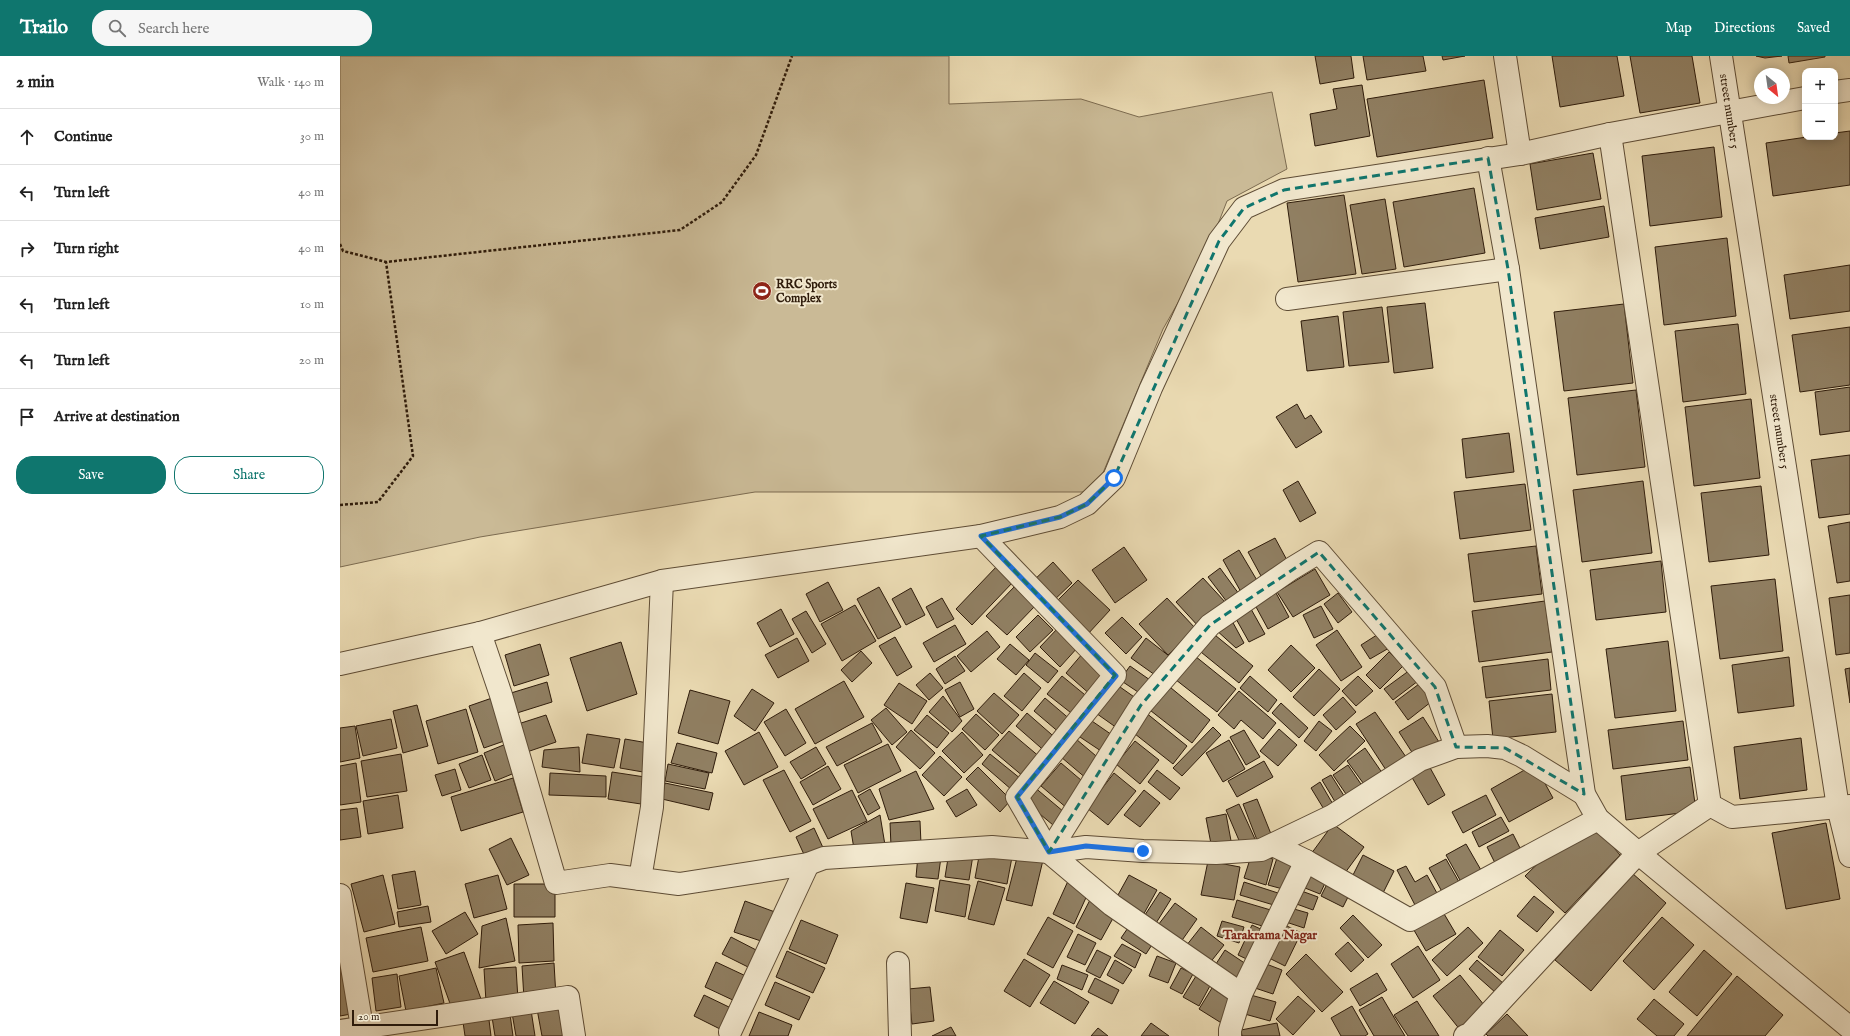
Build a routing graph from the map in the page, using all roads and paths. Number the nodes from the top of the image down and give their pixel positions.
1 (792, 56) edge
2 (1505, 56) edge
3 (1721, 56) edge
4 (1850, 90) edge
5 (1838, 92) edge
6 (1802, 99) edge
7 (1730, 113) junction
8 (1610, 134) junction
9 (1520, 154) junction
10 (1488, 158) junction
11 (340, 244) edge
12 (386, 262) junction
13 (1508, 269) junction
14 (1287, 300) dead end
15 (340, 505) edge
16 (981, 536) junction
17 (662, 581) junction
18 (480, 633) junction
19 (340, 664) edge
20 (1456, 747) junction
21 (1584, 794) junction
22 (1710, 805) junction
23 (1844, 806) edge
24 (1598, 819) junction
25 (1273, 845) junction
26 (1049, 852) junction
27 (1638, 853) junction
28 (1850, 856) edge
29 (1306, 861) junction
30 (808, 864) junction
31 (640, 879) junction
32 (340, 895) edge
33 (898, 963) dead end
34 (1241, 994) junction
35 (362, 1026) junction
36 (1850, 1028) edge
37 (340, 1031) edge
38 (730, 1032) dead end
39 (574, 1036) edge
40 (900, 1036) edge
41 (1230, 1036) edge
42 (1465, 1036) edge

1 - 12 path
2 - 9 street
3 - 7 street, street number 5
4 - 5 street
6 - 7 street
7 - 8 street
7 - 23 street, street number 5
8 - 9 street
8 - 22 street
9 - 10 street
10 - 13 street
10 - 16 street
11 - 12 path
12 - 15 path
13 - 14 street
13 - 21 street
16 - 17 street
16 - 26 street
17 - 18 street
17 - 31 street
18 - 19 street
18 - 31 street
20 - 21 street
20 - 25 street
20 - 26 street
21 - 24 street
22 - 23 street
22 - 27 street
23 - 28 street, street number 5
24 - 27 street
24 - 29 street
25 - 26 street
25 - 29 street
26 - 30 street
26 - 34 street
27 - 36 street
27 - 42 street
29 - 34 street
30 - 31 street
30 - 38 street
32 - 35 street
33 - 40 street
34 - 41 street
35 - 37 street
35 - 39 street

